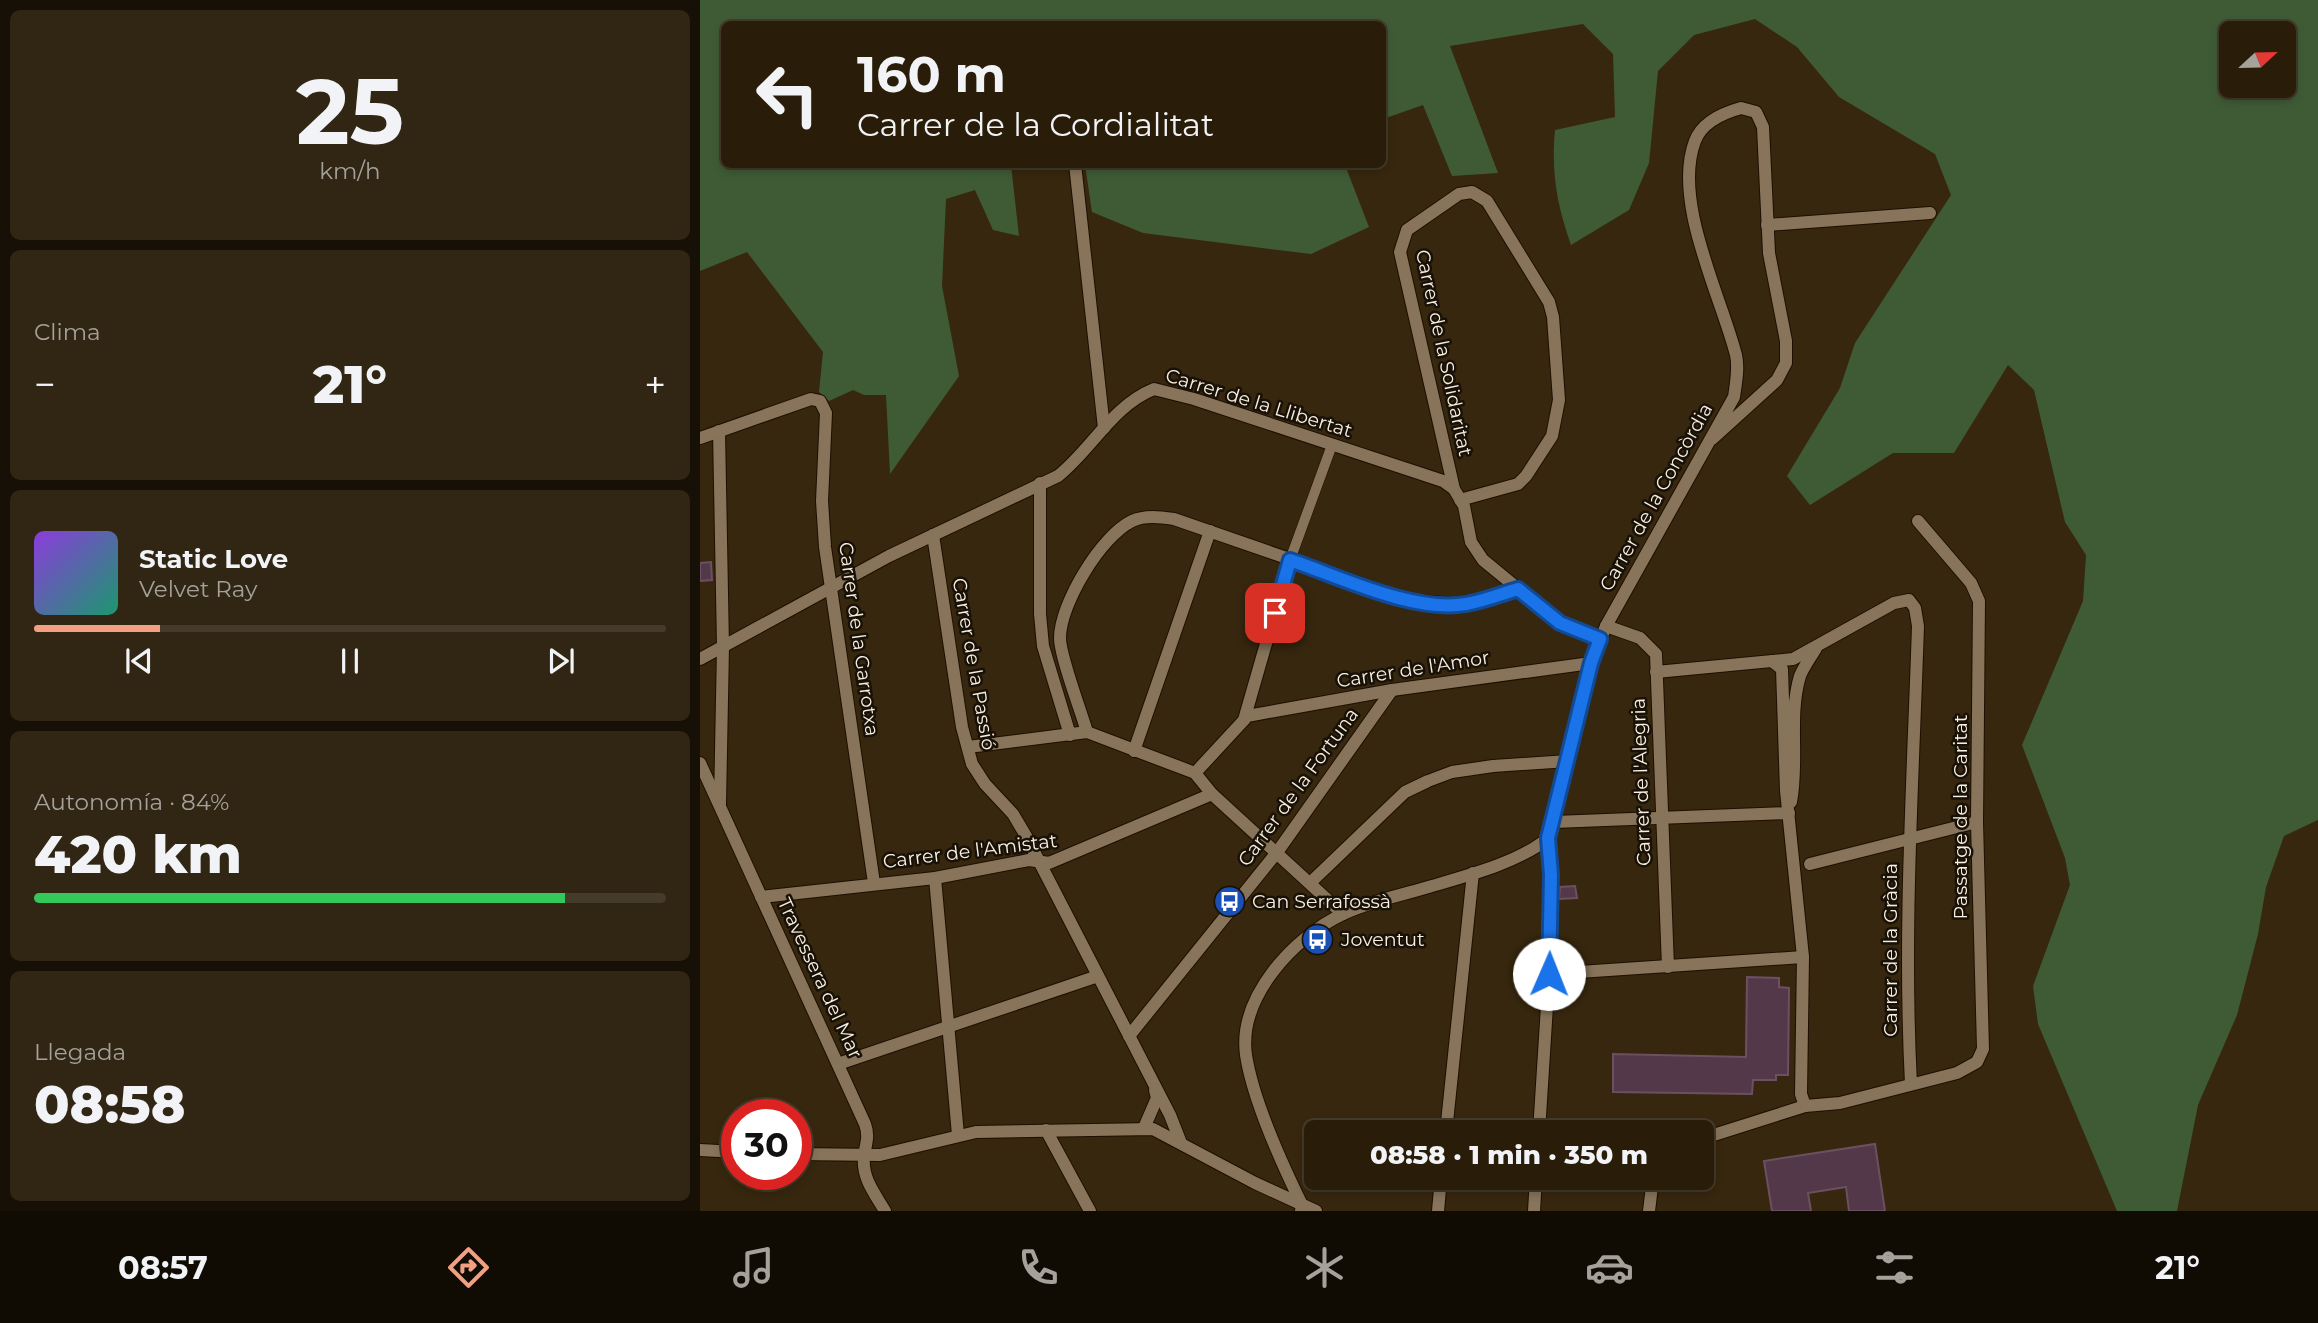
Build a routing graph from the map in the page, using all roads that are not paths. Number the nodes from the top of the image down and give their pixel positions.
1 (1075, 168) edge
2 (1930, 213) dead end
3 (1767, 225) junction
4 (1104, 428) junction
5 (719, 431) junction
6 (700, 438) edge
7 (1712, 439) junction
8 (1332, 445) junction
9 (1040, 483) junction
10 (1457, 494) junction
11 (1918, 521) dead end
12 (1210, 531) junction
13 (933, 535) junction
14 (1290, 560) junction
15 (833, 587) junction
16 (1518, 589) junction
17 (1603, 632) junction
18 (723, 647) junction
19 (1816, 648) junction
20 (700, 659) edge
21 (1772, 661) junction
22 (1591, 663) junction
23 (1656, 672) junction
24 (1392, 690) junction
25 (1244, 720) junction
26 (1087, 732) junction
27 (1070, 735) junction
28 (968, 747) junction
29 (1134, 751) junction
30 (1569, 761) junction
31 (700, 763) edge
32 (1195, 773) junction
33 (1212, 794) junction
34 (720, 808) junction
35 (1789, 813) junction
36 (1662, 819) junction
37 (1554, 822) junction
38 (1976, 822) junction
39 (1548, 838) junction
40 (1909, 839) junction
41 (1278, 851) junction
42 (1039, 862) junction
43 (1810, 863) dead end
44 (1473, 873) junction
45 (935, 878) junction
46 (874, 883) junction
47 (1310, 883) junction
48 (761, 897) junction
49 (1343, 914) junction
50 (1804, 957) junction
51 (1668, 967) junction
52 (1549, 974) junction
53 (1098, 976) junction
54 (948, 1026) junction
55 (1129, 1037) junction
56 (838, 1064) junction
57 (1911, 1084) junction
58 (1155, 1086) junction
59 (1805, 1107) junction
60 (1447, 1120) edge
61 (1540, 1120) edge
62 (1144, 1128) junction
63 (1046, 1130) junction
64 (958, 1135) junction
65 (1714, 1135) edge
66 (1181, 1143) junction
67 (700, 1150) edge
68 (721, 1151) edge
69 (812, 1154) edge
70 (864, 1156) junction
71 (1440, 1190) edge
72 (1535, 1190) edge
73 (1652, 1190) edge
74 (1302, 1208) edge
75 (885, 1211) edge
76 (1090, 1211) edge
77 (1316, 1211) edge
78 (1438, 1211) edge
79 (1534, 1211) edge
80 (1649, 1211) edge

1 - 4 street
2 - 3 street
3 - 7 street
3 - 7 street, Carrer de la Concòrdia
4 - 8 street, Carrer de la Llibertat
4 - 9 street, Carrer de la Llibertat
5 - 6 street
5 - 15 street, Carrer de la Garrotxa
5 - 18 street
7 - 17 street, Carrer de la Concòrdia
8 - 10 street, Carrer de la Llibertat
8 - 14 street
9 - 13 street, Carrer de la Llibertat
9 - 27 street
10 - 10 street, Carrer de la Solidaritat
10 - 16 street
11 - 38 street, Passatge de la Caritat
12 - 14 street
12 - 26 street
12 - 29 street
13 - 15 street, Carrer de la Llibertat
13 - 28 street, Carrer de la Passió
14 - 16 street
14 - 25 street
15 - 18 street, Carrer de la Llibertat
15 - 46 street, Carrer de la Garrotxa
16 - 17 street
17 - 22 street, Carrer de la Concòrdia
17 - 23 street, Carrer de l'Alegria
18 - 20 street, Carrer de la Llibertat
18 - 34 street
19 - 21 street
19 - 35 street
19 - 40 street, Carrer de la Gràcia
21 - 23 street
21 - 35 street
22 - 24 street, Carrer de l'Amor
22 - 30 street, Carrer de la Concòrdia
23 - 36 street, Carrer de l'Alegria
24 - 25 street, Carrer de l'Amor
24 - 41 street, Carrer de la Fortuna
25 - 32 street
26 - 27 street
26 - 29 street
27 - 28 street
28 - 42 street, Carrer de la Passió
29 - 32 street
30 - 37 street, Carrer de la Concòrdia
30 - 47 street
31 - 34 street, Travessera del Mar
32 - 33 street
33 - 41 street
33 - 42 street, Carrer de l'Amistat
34 - 48 street, Travessera del Mar
35 - 36 street
35 - 50 street
36 - 37 street
36 - 51 street, Carrer de l'Alegria
37 - 39 street, Carrer de la Concòrdia
38 - 40 street
38 - 57 street, Passatge de la Caritat
39 - 44 street
39 - 52 street
40 - 43 street
40 - 57 street, Carrer de la Gràcia
41 - 47 street
41 - 55 street, Carrer de la Fortuna
42 - 45 street, Carrer de l'Amistat
42 - 53 street, Carrer de la Passió
44 - 49 street
44 - 60 street
45 - 46 street, Carrer de l'Amistat
45 - 54 street
46 - 48 street, Carrer de l'Amistat
47 - 49 street
48 - 56 street, Travessera del Mar
49 - 74 street
50 - 51 street
50 - 59 street
51 - 52 street
52 - 61 street
53 - 54 street
53 - 55 street, Carrer de la Passió
54 - 56 street
54 - 64 street
55 - 58 street, Carrer de la Passió
56 - 70 street, Travessera del Mar
57 - 59 street
58 - 62 street
58 - 66 street, Carrer de la Passió
59 - 65 street
62 - 63 street
62 - 66 street
63 - 64 street
63 - 76 street
64 - 70 street
66 - 74 street
67 - 68 street
69 - 70 street
70 - 75 street, Travessera del Mar
71 - 78 street
72 - 79 street
73 - 80 street
74 - 77 street

